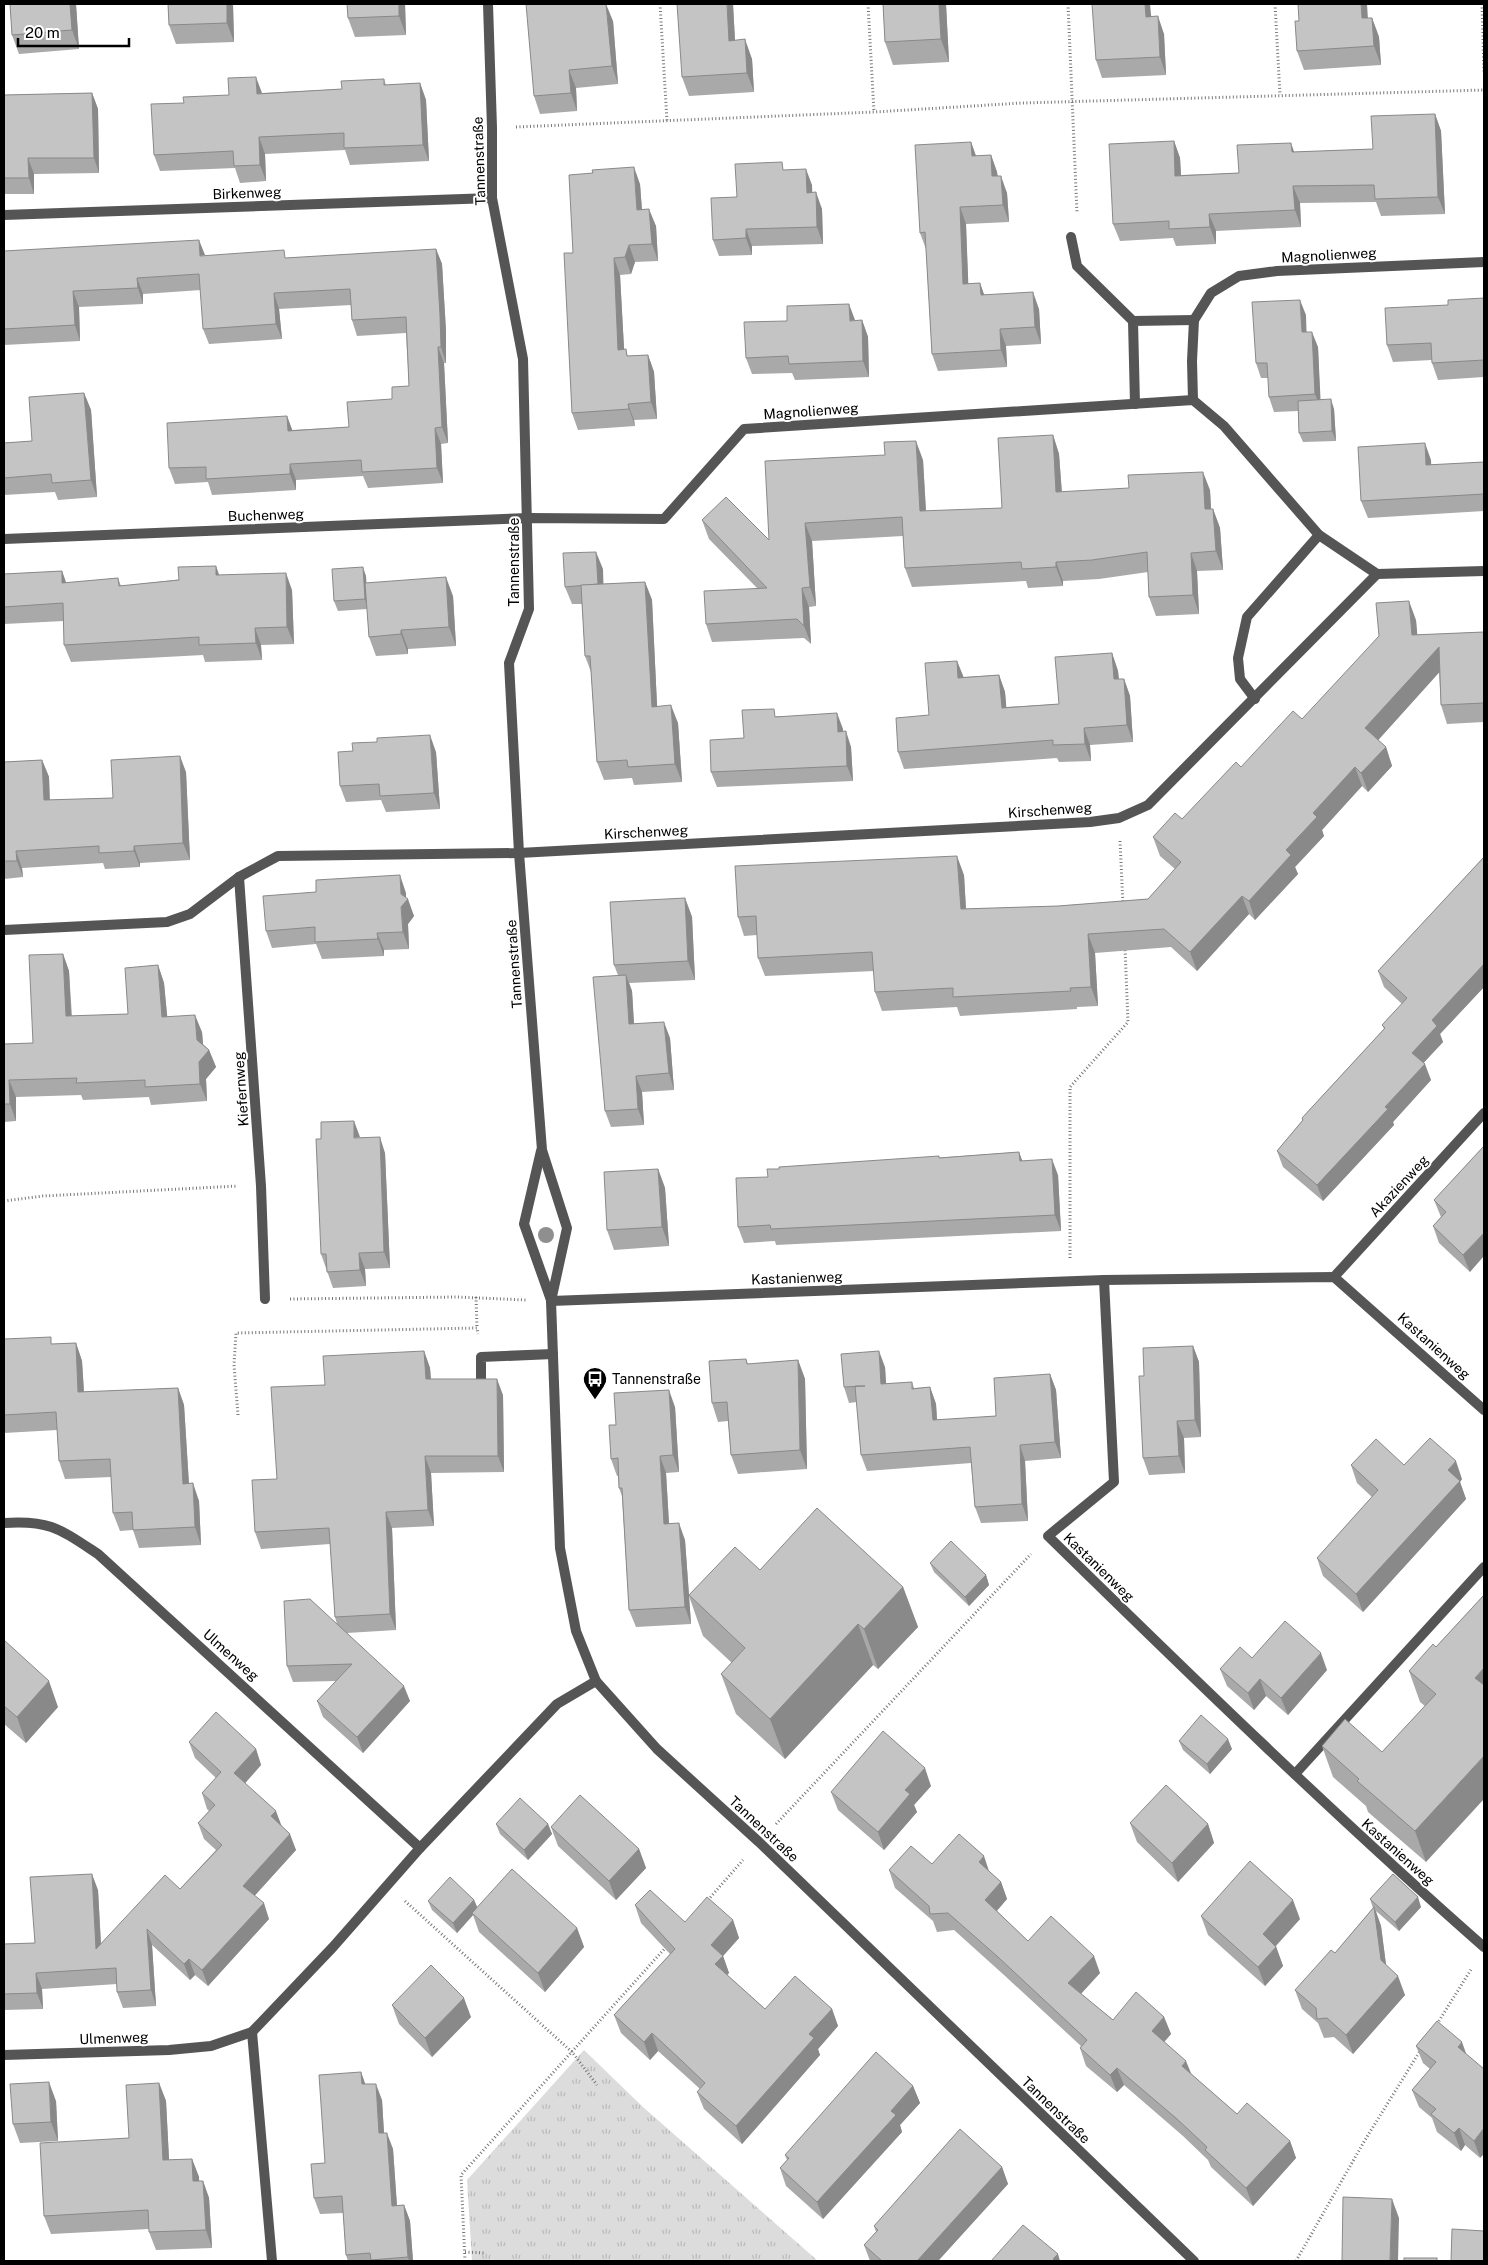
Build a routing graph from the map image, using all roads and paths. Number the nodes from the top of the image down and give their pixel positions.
1 (488, 4) edge
2 (660, 4) edge
3 (868, 4) edge
4 (1068, 4) edge
5 (1275, 4) edge
6 (1482, 4) edge
7 (1484, 72) edge
8 (1484, 90) edge
9 (1280, 95) junction
10 (1070, 102) junction
11 (874, 112) junction
12 (667, 121) junction
13 (492, 128) junction
14 (492, 198) junction
15 (4, 215) edge
16 (1071, 237) joint
17 (1484, 262) edge
18 (1194, 320) junction
19 (1133, 321) junction
20 (1193, 400) junction
21 (1135, 404) junction
22 (529, 518) junction
23 (1319, 535) junction
24 (4, 539) edge
25 (1484, 570) edge
26 (1377, 574) junction
27 (1255, 699) junction
28 (1119, 818) junction
29 (520, 853) junction
30 (239, 877) junction
31 (1123, 915) edge
32 (4, 930) edge
33 (1124, 944) edge
34 (1484, 1113) edge
35 (542, 1150) junction
36 (261, 1186) junction
37 (4, 1201) edge
38 (1334, 1277) junction
39 (1104, 1280) junction
40 (1069, 1281) junction
41 (476, 1298) junction
42 (265, 1299) joint
43 (551, 1301) junction
44 (478, 1328) junction
45 (553, 1354) junction
46 (481, 1357) junction
47 (482, 1384) edge
48 (1484, 1410) edge
49 (238, 1415) dead end
50 (4, 1523) edge
51 (1048, 1536) junction
52 (1484, 1567) edge
53 (596, 1681) junction
54 (1295, 1774) junction
55 (759, 1842) junction
56 (420, 1848) junction
57 (388, 1886) junction
58 (701, 1908) edge
59 (669, 1944) edge
60 (1484, 1947) edge
61 (1474, 1965) dead end
62 (252, 2032) junction
63 (1432, 2032) edge
64 (1422, 2048) edge
65 (572, 2052) junction
66 (4, 2055) edge
67 (597, 2085) dead end
68 (464, 2252) junction
69 (484, 2253) dead end
70 (272, 2261) edge
71 (465, 2261) edge
72 (1194, 2261) edge
73 (1296, 2261) edge

1 - 13 street, Tannenstraße
2 - 12 path
3 - 11 path
4 - 10 path
5 - 9 path
6 - 7 path
8 - 9 path
9 - 10 path
10 - 11 path
10 - 16 path
11 - 12 path
12 - 13 path
13 - 14 street, Tannenstraße
14 - 15 street, Birkenweg
14 - 22 street, Tannenstraße
16 - 19 street
17 - 18 street, Magnolienweg
18 - 19 street
18 - 20 street, Magnolienweg
19 - 21 street
20 - 21 street, Magnolienweg
20 - 23 street
21 - 22 street, Magnolienweg
22 - 24 street, Buchenweg
22 - 29 street, Tannenstraße
23 - 26 street
23 - 27 street
25 - 26 street
26 - 27 street, Kirschenweg
27 - 28 street, Kirschenweg
28 - 29 street, Kirschenweg
28 - 31 path
29 - 30 street
29 - 35 street, Tannenstraße
30 - 32 street
30 - 36 street, Kiefernweg
33 - 40 path
34 - 38 street, Akazienweg
35 - 43 street, Tannenstraße
35 - 43 street, Tannenstraße
36 - 37 path
36 - 42 street, Kiefernweg
38 - 39 street, Kastanienweg
38 - 48 street, Kastanienweg
39 - 40 street, Kastanienweg
39 - 51 street, Kastanienweg
40 - 43 street, Kastanienweg
41 - 42 path
41 - 43 path
41 - 44 path
43 - 45 street, Tannenstraße
44 - 46 path
44 - 49 path
45 - 46 street
45 - 53 street, Tannenstraße
46 - 47 street
50 - 56 street, Ulmenweg
51 - 54 street, Kastanienweg
51 - 55 path
52 - 54 street
53 - 55 street, Tannenstraße
53 - 56 street, Ulmenweg
54 - 60 street, Kastanienweg
55 - 58 path
55 - 72 street, Tannenstraße
56 - 57 street, Ulmenweg
57 - 62 street, Ulmenweg
57 - 65 path
59 - 65 path
61 - 63 path
62 - 66 street, Ulmenweg
62 - 70 street
64 - 73 path
65 - 67 path
65 - 68 path
68 - 69 path
68 - 71 path

